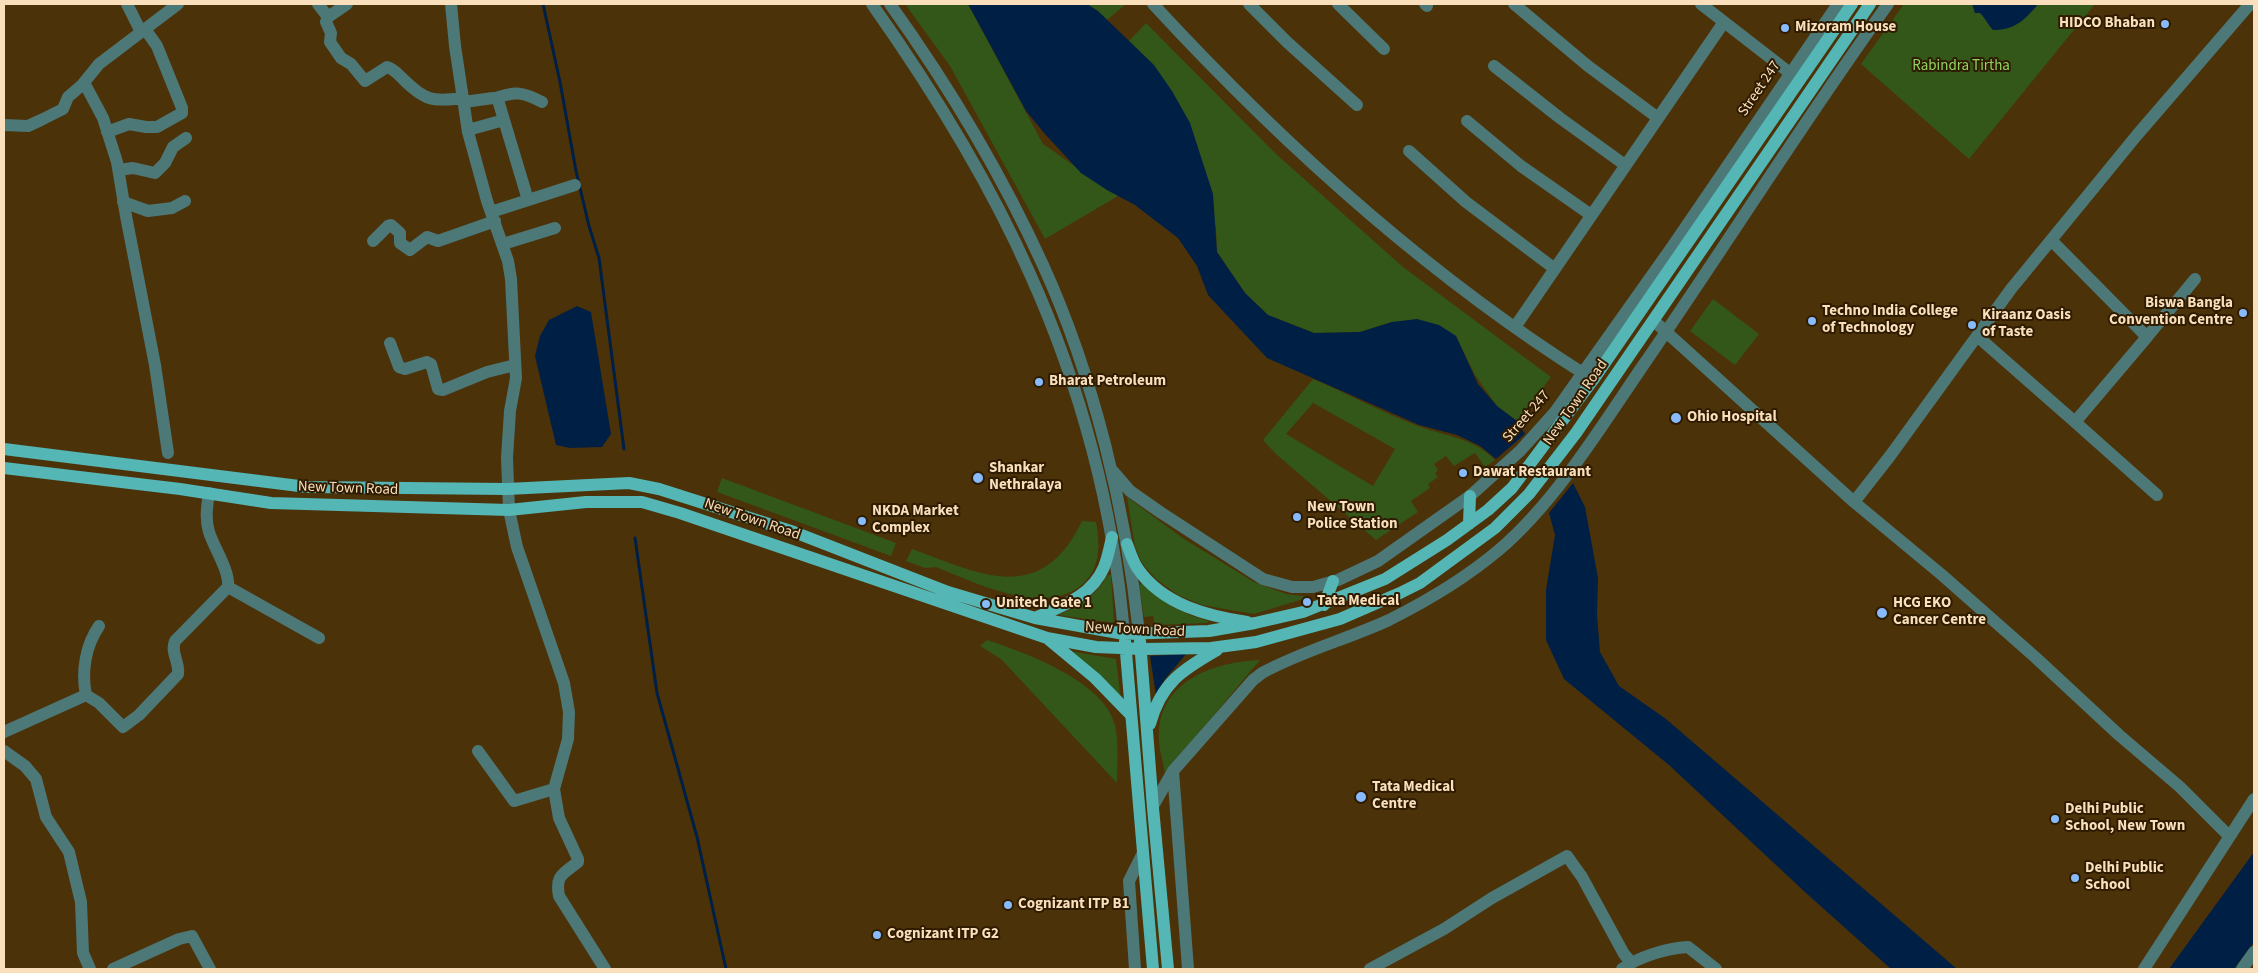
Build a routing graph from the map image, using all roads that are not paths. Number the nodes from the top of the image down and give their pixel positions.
1 (127, 4) edge
2 (178, 4) edge
3 (318, 4) edge
4 (346, 4) edge
5 (451, 4) edge
6 (872, 4) edge
7 (890, 4) edge
8 (1154, 4) edge
9 (1249, 4) edge
10 (1338, 4) edge
11 (1514, 4) edge
12 (1701, 4) edge
13 (1838, 4) edge
14 (1852, 4) edge
15 (1870, 4) edge
16 (1888, 4) edge
17 (2250, 4) edge
18 (328, 17) junction
19 (1724, 22) junction
20 (143, 30) junction
21 (1384, 49) dead end
22 (1494, 66) dead end
23 (1795, 76) junction
24 (82, 85) junction
25 (496, 98) junction
26 (463, 100) junction
27 (542, 102) dead end
28 (1356, 105) dead end
29 (1658, 118) junction
30 (504, 120) junction
31 (1467, 121) dead end
32 (4, 125) edge
33 (468, 130) junction
34 (107, 132) junction
35 (186, 138) dead end
36 (1409, 151) dead end
37 (1625, 165) junction
38 (119, 170) junction
39 (575, 185) dead end
40 (528, 200) junction
41 (184, 201) dead end
42 (123, 202) junction
43 (1591, 215) junction
44 (493, 217) junction
45 (555, 228) dead end
46 (373, 241) dead end
47 (2052, 241) junction
48 (503, 244) junction
49 (1044, 266) junction
50 (1555, 269) junction
51 (1030, 272) junction
52 (2195, 279) dead end
53 (1654, 321) junction
54 (1514, 327) junction
55 (1667, 331) junction
56 (1977, 336) junction
57 (2147, 337) junction
58 (390, 343) dead end
59 (515, 365) junction
60 (1588, 376) junction
61 (2074, 422) junction
62 (4, 449) edge
63 (168, 453) dead end
64 (4, 468) edge
65 (1111, 469) junction
66 (507, 489) junction
67 (209, 493) junction
68 (2157, 495) dead end
69 (1470, 496) junction
70 (1854, 502) junction
71 (509, 510) junction
72 (1469, 524) junction
73 (1112, 537) junction
74 (1127, 544) junction
75 (1333, 581) junction
76 (228, 587) junction
77 (1324, 605) junction
78 (1035, 618) junction
79 (1255, 624) junction
80 (99, 626) dead end
81 (1139, 633) junction
82 (1124, 634) junction
83 (319, 638) dead end
84 (1047, 638) junction
85 (1222, 647) junction
86 (1126, 648) junction
87 (1140, 649) junction
88 (86, 695) junction
89 (1131, 715) junction
90 (4, 732) edge
91 (1148, 732) junction
92 (4, 751) edge
93 (478, 751) dead end
94 (1173, 772) junction
95 (554, 788) junction
96 (2254, 799) edge
97 (1153, 806) junction
98 (2229, 836) junction
99 (1143, 853) junction
100 (2254, 952) edge
101 (1626, 966) edge
102 (90, 969) edge
103 (113, 969) edge
104 (210, 969) edge
105 (605, 969) edge
106 (1135, 969) edge
107 (1153, 969) edge
108 (1168, 969) edge
109 (1188, 969) edge
110 (1370, 969) edge
111 (1716, 969) edge
112 (2144, 969) edge
113 (2242, 969) edge

1 - 20 street
2 - 20 street
3 - 18 street
4 - 18 street
5 - 26 street
6 - 51 street
7 - 49 street
8 - 54 street
9 - 28 street
10 - 21 street
11 - 29 street
12 - 19 street
13 - 23 street, Street 247
14 - 23 main road, New Town Road
15 - 53 main road, New Town Road
16 - 55 street
17 - 47 street
18 - 26 street
19 - 23 street
19 - 29 street
20 - 24 street
20 - 34 street
22 - 37 street
23 - 60 main road, New Town Road
24 - 32 street
24 - 34 street
25 - 26 street
25 - 27 street
25 - 30 street
26 - 33 street
29 - 37 street
30 - 33 street
30 - 40 street
31 - 43 street
33 - 44 street
34 - 38 street
35 - 38 street
36 - 50 street
37 - 43 street
38 - 42 street
39 - 40 street
40 - 44 street
41 - 42 street
42 - 63 street
43 - 50 street
44 - 46 street
44 - 48 street
45 - 48 street
47 - 56 street
47 - 57 street
48 - 59 street
49 - 51 street
49 - 65 street
50 - 54 street
51 - 73 street
52 - 57 street
53 - 55 street
53 - 85 main road, New Town Road
54 - 60 street
55 - 70 street
55 - 94 street
56 - 61 street
56 - 70 street
57 - 61 street
58 - 59 street
59 - 66 street
60 - 69 street, Street 247
60 - 72 main road, New Town Road
61 - 68 street
62 - 66 main road, New Town Road
64 - 67 main road, New Town Road
65 - 74 street
65 - 75 street, Street 247
66 - 71 street
66 - 78 main road, New Town Road
67 - 71 main road, New Town Road
67 - 76 street
69 - 72 main road
69 - 75 street, Street 247
70 - 98 street
71 - 84 main road, New Town Road
71 - 95 street
72 - 77 main road, New Town Road
73 - 78 main road
73 - 82 street
74 - 79 main road
74 - 81 street
75 - 77 main road
76 - 83 street
76 - 88 street
77 - 79 main road, New Town Road
78 - 82 main road, New Town Road
79 - 81 main road, New Town Road
80 - 88 street
81 - 82 main road, New Town Road
81 - 87 main road
82 - 86 main road
84 - 86 main road, New Town Road
84 - 89 main road
85 - 87 main road, New Town Road
85 - 91 main road
86 - 87 main road, New Town Road
86 - 89 main road
87 - 91 main road
88 - 90 street
89 - 99 main road
91 - 97 main road
92 - 102 street
93 - 95 street
94 - 97 street
94 - 109 street
95 - 105 street
96 - 98 street
97 - 108 main road
98 - 112 street
99 - 106 street
99 - 107 main road
100 - 113 street
101 - 110 street
101 - 111 street
103 - 104 street

